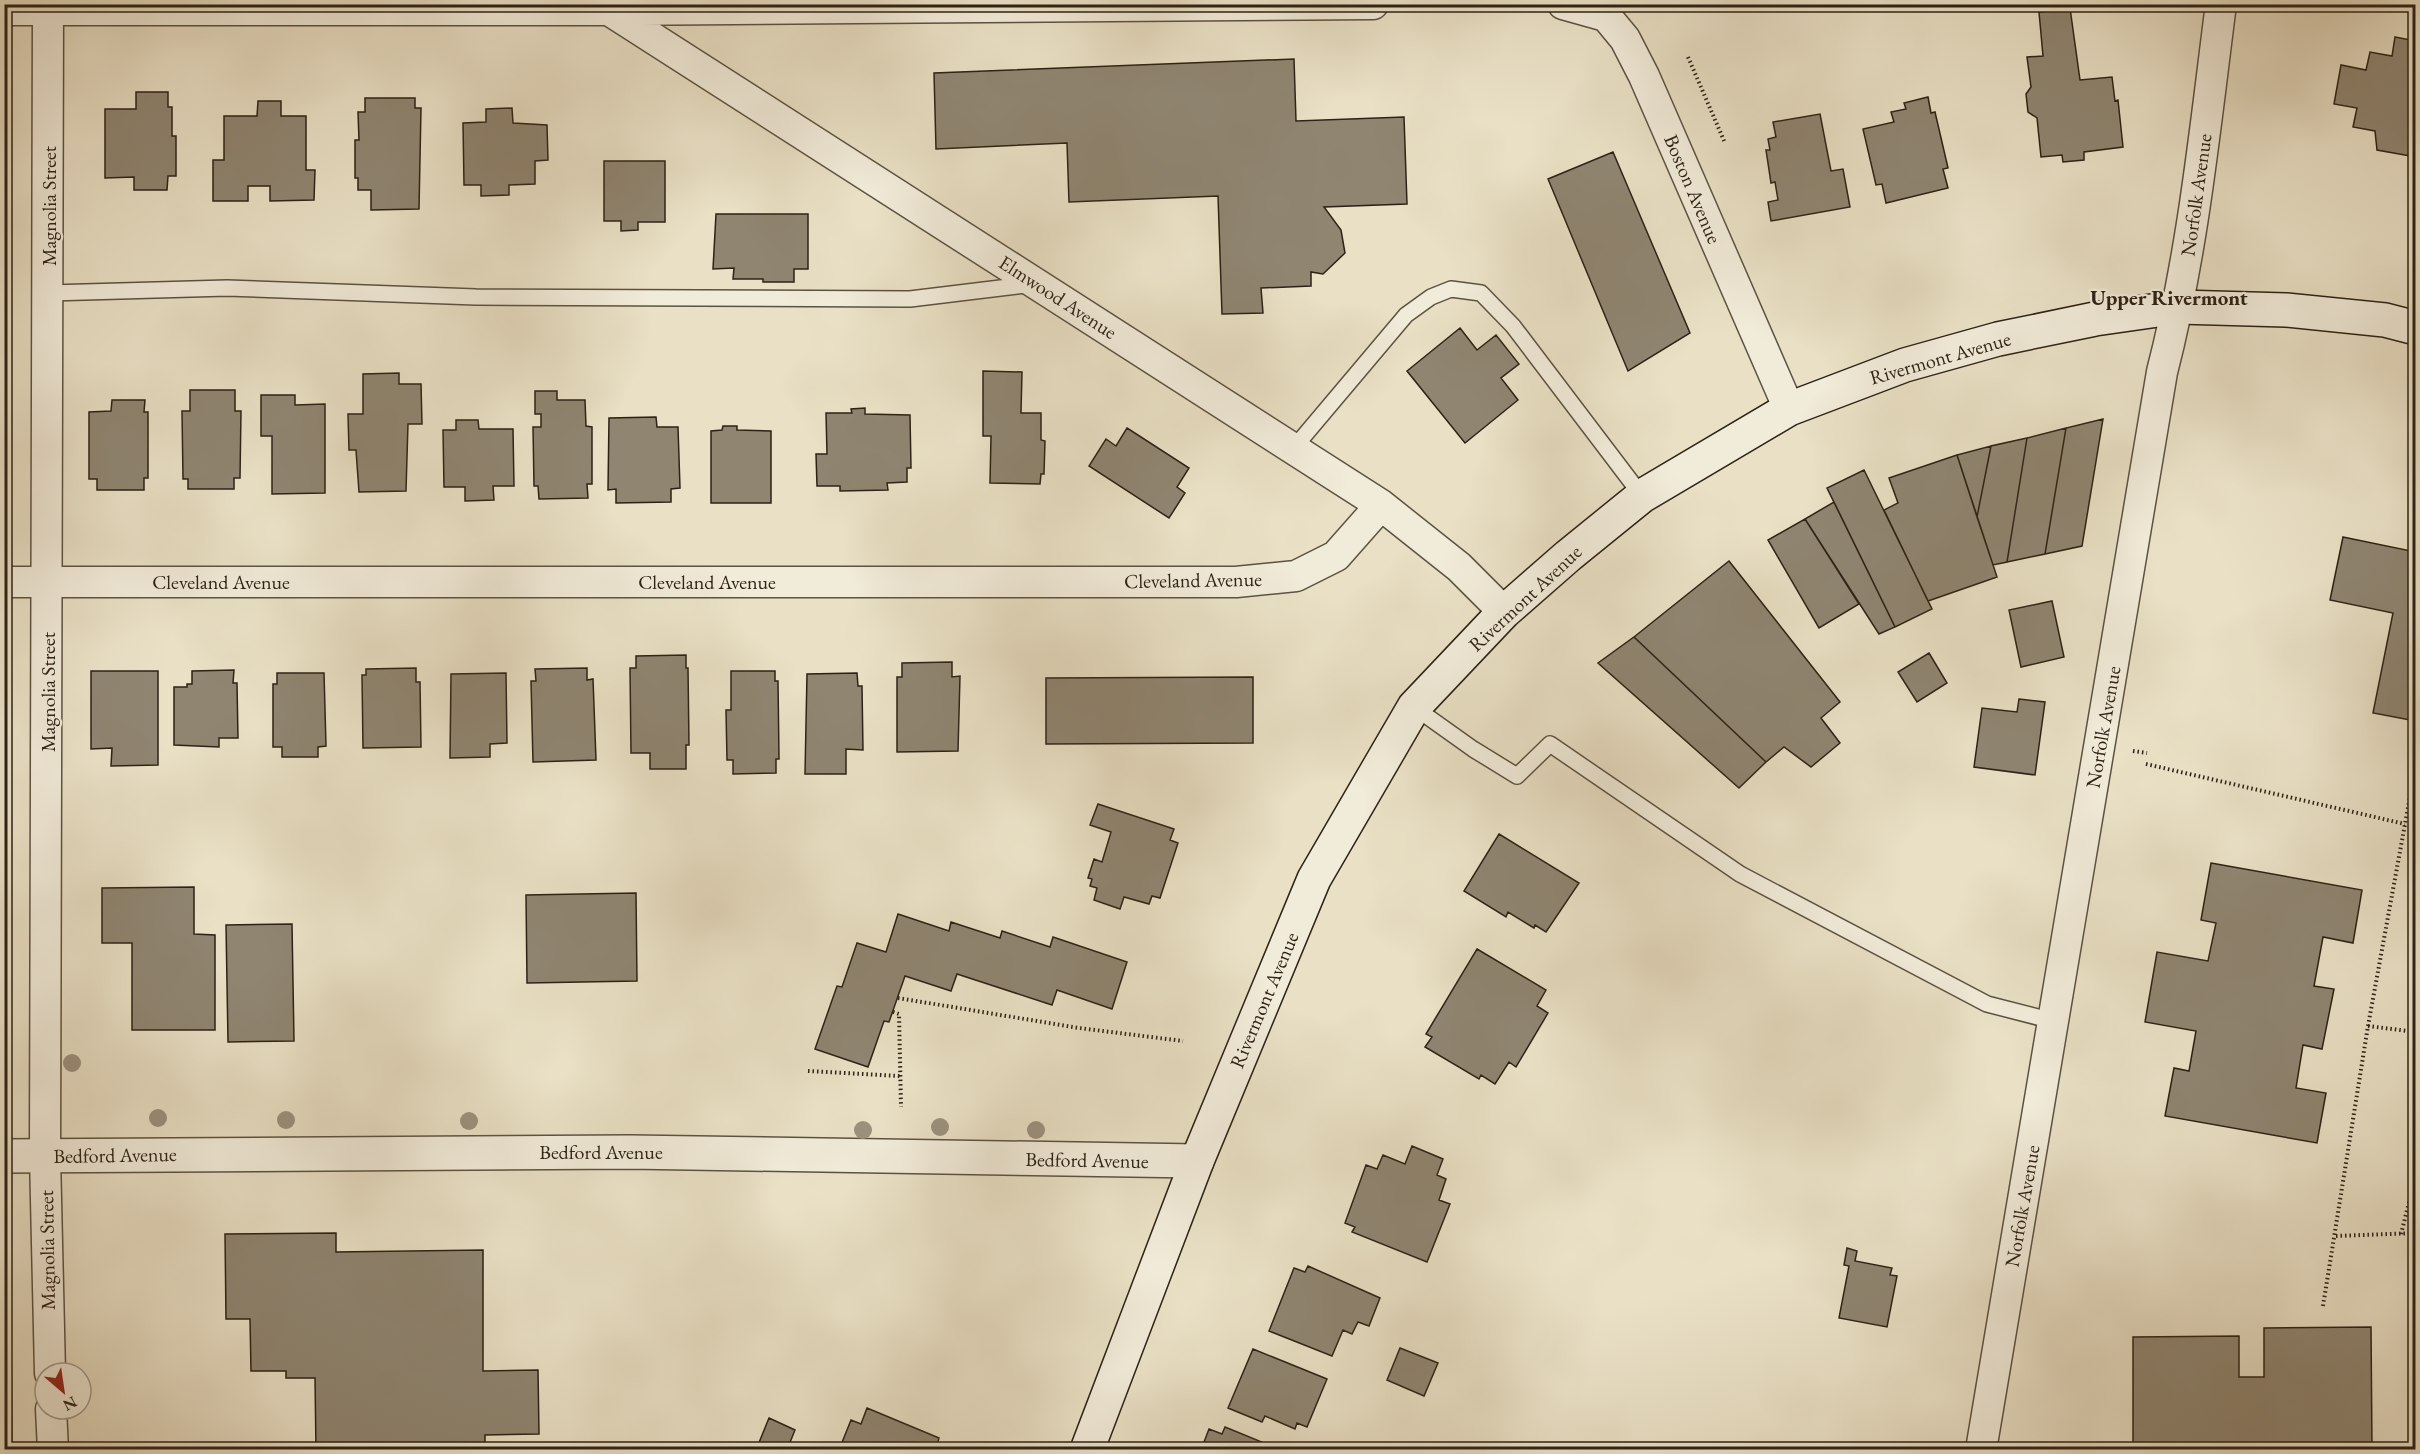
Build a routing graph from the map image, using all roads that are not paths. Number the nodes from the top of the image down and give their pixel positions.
1 (1373, 4) edge
2 (1563, 4) edge
3 (2221, 4) edge
4 (1323, 5) edge
5 (309, 7) edge
6 (603, 7) edge
7 (4, 10) edge
8 (48, 10) junction
9 (1039, 284) junction
10 (49, 293) junction
11 (2179, 307) junction
12 (2415, 328) edge
13 (1789, 409) junction
14 (1293, 449) junction
15 (1642, 496) junction
16 (1381, 505) junction
17 (4, 582) edge
18 (48, 582) junction
19 (1504, 612) junction
20 (1414, 707) junction
21 (2053, 1021) junction
22 (4, 1156) edge
23 (45, 1156) junction
24 (1197, 1161) junction
25 (50, 1361) edge
26 (51, 1421) edge
27 (52, 1449) edge
28 (1087, 1449) edge
29 (1981, 1449) edge

1 - 4 street
2 - 13 street, Boston Avenue
3 - 11 street, Norfolk Avenue
4 - 6 street
5 - 6 street
5 - 8 street
6 - 9 street, Elmwood Avenue
7 - 8 street
8 - 10 street, Magnolia Street
9 - 10 lane
9 - 14 street, Elmwood Avenue
10 - 18 street, Magnolia Street
11 - 12 main road, Rivermont Avenue
11 - 13 main road, Rivermont Avenue
11 - 21 street, Norfolk Avenue
13 - 15 main road, Rivermont Avenue
14 - 15 lane
14 - 16 street, Elmwood Avenue
15 - 19 main road, Rivermont Avenue
16 - 18 street, Cleveland Avenue
16 - 19 street, Elmwood Avenue
17 - 18 street, Cleveland Avenue
18 - 23 street, Magnolia Street
19 - 20 main road, Rivermont Avenue
20 - 21 lane
20 - 24 main road, Rivermont Avenue
21 - 29 street, Norfolk Avenue
22 - 23 main road, Bedford Avenue
23 - 24 main road, Bedford Avenue
23 - 25 street, Magnolia Street
24 - 28 main road, Rivermont Avenue
26 - 27 street

